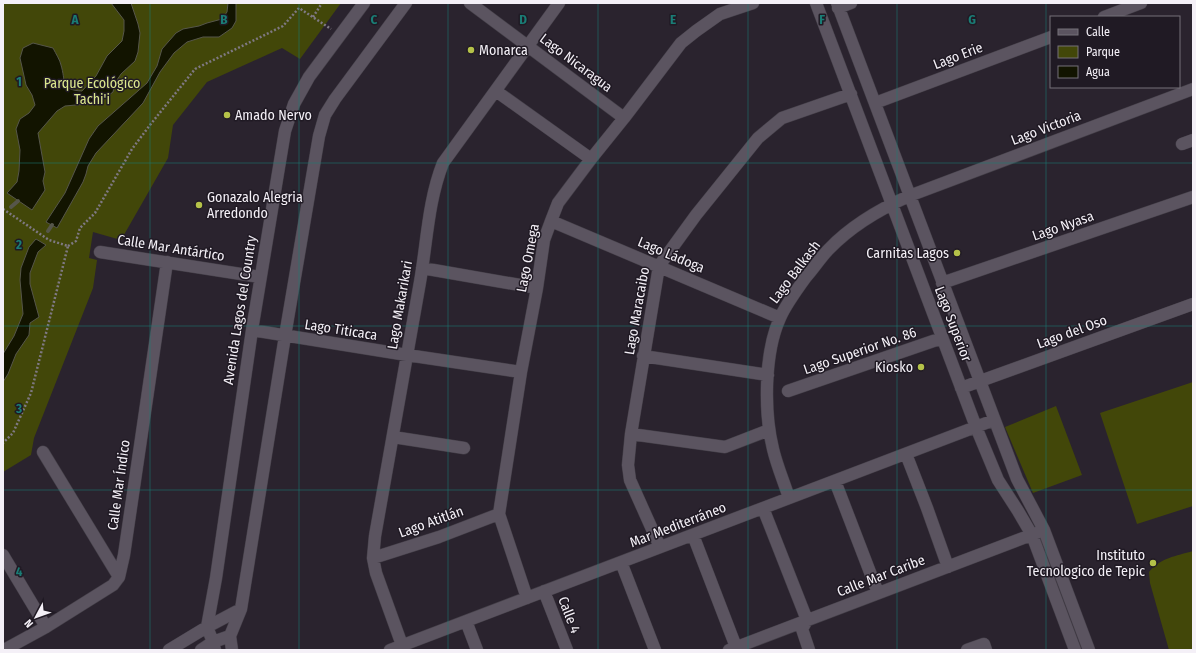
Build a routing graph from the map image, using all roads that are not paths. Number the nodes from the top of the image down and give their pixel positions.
1 (364, 3) edge
2 (406, 3) edge
3 (470, 3) edge
4 (559, 3) edge
5 (753, 3) edge
6 (816, 3) edge
7 (851, 3) edge
8 (1141, 3) edge
9 (838, 5) edge
10 (1107, 16) edge
11 (1050, 37) edge
12 (528, 46) junction
13 (1193, 89) edge
14 (496, 90) junction
15 (851, 94) junction
16 (875, 103) junction
17 (624, 118) junction
18 (591, 159) junction
19 (909, 196) junction
20 (1193, 197) edge
21 (891, 204) junction
22 (551, 221) junction
23 (100, 252) dead end
24 (167, 262) junction
25 (659, 266) junction
26 (422, 268) junction
27 (260, 277) junction
28 (942, 283) junction
29 (537, 288) junction
30 (1193, 304) edge
31 (780, 318) junction
32 (252, 330) junction
33 (285, 336) junction
34 (942, 338) junction
35 (407, 355) junction
36 (644, 356) junction
37 (521, 372) junction
38 (768, 374) junction
39 (980, 382) junction
40 (961, 388) junction
41 (788, 391) dead end
42 (994, 420) junction
43 (976, 427) junction
44 (769, 430) junction
45 (631, 434) junction
46 (393, 437) junction
47 (464, 448) dead end
48 (43, 452) dead end
49 (906, 454) junction
50 (835, 481) junction
51 (790, 498) junction
52 (763, 508) junction
53 (499, 514) junction
54 (1044, 530) junction
55 (693, 535) junction
56 (1032, 535) junction
57 (660, 547) junction
58 (3, 554) edge
59 (374, 558) junction
60 (621, 562) junction
61 (948, 567) junction
62 (119, 577) junction
63 (544, 591) junction
64 (878, 593) junction
65 (527, 598) junction
66 (241, 609) junction
67 (807, 620) junction
68 (466, 621) junction
69 (46, 627) junction
70 (207, 627) junction
71 (230, 636) junction
72 (214, 646) edge
73 (395, 648) edge
74 (733, 649) edge
75 (4, 650) edge
76 (169, 650) edge
77 (201, 650) edge
78 (232, 650) edge
79 (477, 650) edge
80 (567, 650) edge
81 (655, 650) edge
82 (809, 650) edge
83 (967, 650) edge
84 (986, 650) edge
85 (1075, 650) edge
86 (1089, 650) edge

1 - 27 street, Avenida Lagos del Country
2 - 33 street
3 - 12 street, Lago Nicaragua
4 - 12 street, Lago Makarikari
5 - 17 street, Lago Omega
6 - 15 street, Lago Superior
7 - 9 street
8 - 10 street
9 - 16 street, Lago Superior
11 - 16 street, Lago Erie
12 - 14 street, Lago Makarikari
12 - 17 street, Lago Nicaragua
13 - 19 street, Lago Victoria
14 - 18 street
14 - 26 street, Lago Makarikari
15 - 21 street, Lago Superior
15 - 25 street, Lago Maracaibo
16 - 19 street, Lago Superior
17 - 18 street, Lago Omega
18 - 22 street, Lago Omega
19 - 21 street, Lago Balkash
19 - 28 street, Lago Superior
20 - 28 street, Lago Nyasa
21 - 31 street, Lago Balkash
21 - 34 street, Lago Superior
22 - 25 street, Lago Ládoga
22 - 29 street, Lago Omega
23 - 24 street, Calle Mar Antártico
24 - 27 street, Calle Mar Antártico
24 - 62 street, Calle Mar Índico
25 - 31 street, Lago Ládoga
25 - 36 street, Lago Maracaibo
26 - 29 street
26 - 35 street, Lago Makarikari
27 - 32 street, Avenida Lagos del Country
28 - 39 street, Lago Superior
29 - 37 street, Lago Omega
30 - 39 street, Lago del Oso
31 - 38 street, Lago Balkash
32 - 33 street, Lago Titicaca
32 - 70 street, Avenida Lagos del Country
33 - 35 street, Lago Titicaca
33 - 66 street
34 - 40 street, Lago Superior
34 - 41 street, Lago Superior No. 86
35 - 37 street, Lago Titicaca
35 - 46 street, Lago Makarikari
36 - 38 street
36 - 45 street, Lago Maracaibo
37 - 53 street, Lago Omega
38 - 44 street, Lago Balkash
39 - 40 street, Lago del Oso
39 - 42 street, Lago Superior
40 - 43 street, Lago Superior
42 - 43 street, Mar Mediterráneo
42 - 54 street, Lago Superior
43 - 49 street, Mar Mediterráneo
43 - 56 street, Lago Superior
44 - 45 street
44 - 51 street, Lago Balkash
45 - 57 street, Lago Maracaibo
46 - 47 street
46 - 59 street, Lago Makarikari
48 - 62 street
49 - 50 street, Mar Mediterráneo
49 - 61 street
50 - 51 street, Mar Mediterráneo
50 - 64 street
51 - 52 street, Mar Mediterráneo
52 - 55 street, Mar Mediterráneo
52 - 67 street
53 - 59 street, Lago Atitlán
53 - 65 street, Lago Omega
54 - 56 street, Calle Mar Caribe
54 - 86 street, Lago Superior
55 - 57 street, Mar Mediterráneo
55 - 74 street
56 - 61 street, Calle Mar Caribe
56 - 85 street, Lago Superior
57 - 60 street, Mar Mediterráneo
58 - 69 street
59 - 73 street, Lago Makarikari
60 - 63 street, Mar Mediterráneo
60 - 81 street
61 - 64 street, Calle Mar Caribe
62 - 69 street
63 - 65 street, Mar Mediterráneo
63 - 80 street, Calle 4
64 - 67 street, Calle Mar Caribe
65 - 68 street, Mar Mediterráneo
66 - 70 street
66 - 71 street
67 - 74 street, Calle Mar Caribe
67 - 82 street
68 - 73 street, Mar Mediterráneo
68 - 79 street
69 - 75 street
70 - 72 street
70 - 76 street
71 - 72 street
71 - 78 street
72 - 77 street
83 - 84 street

